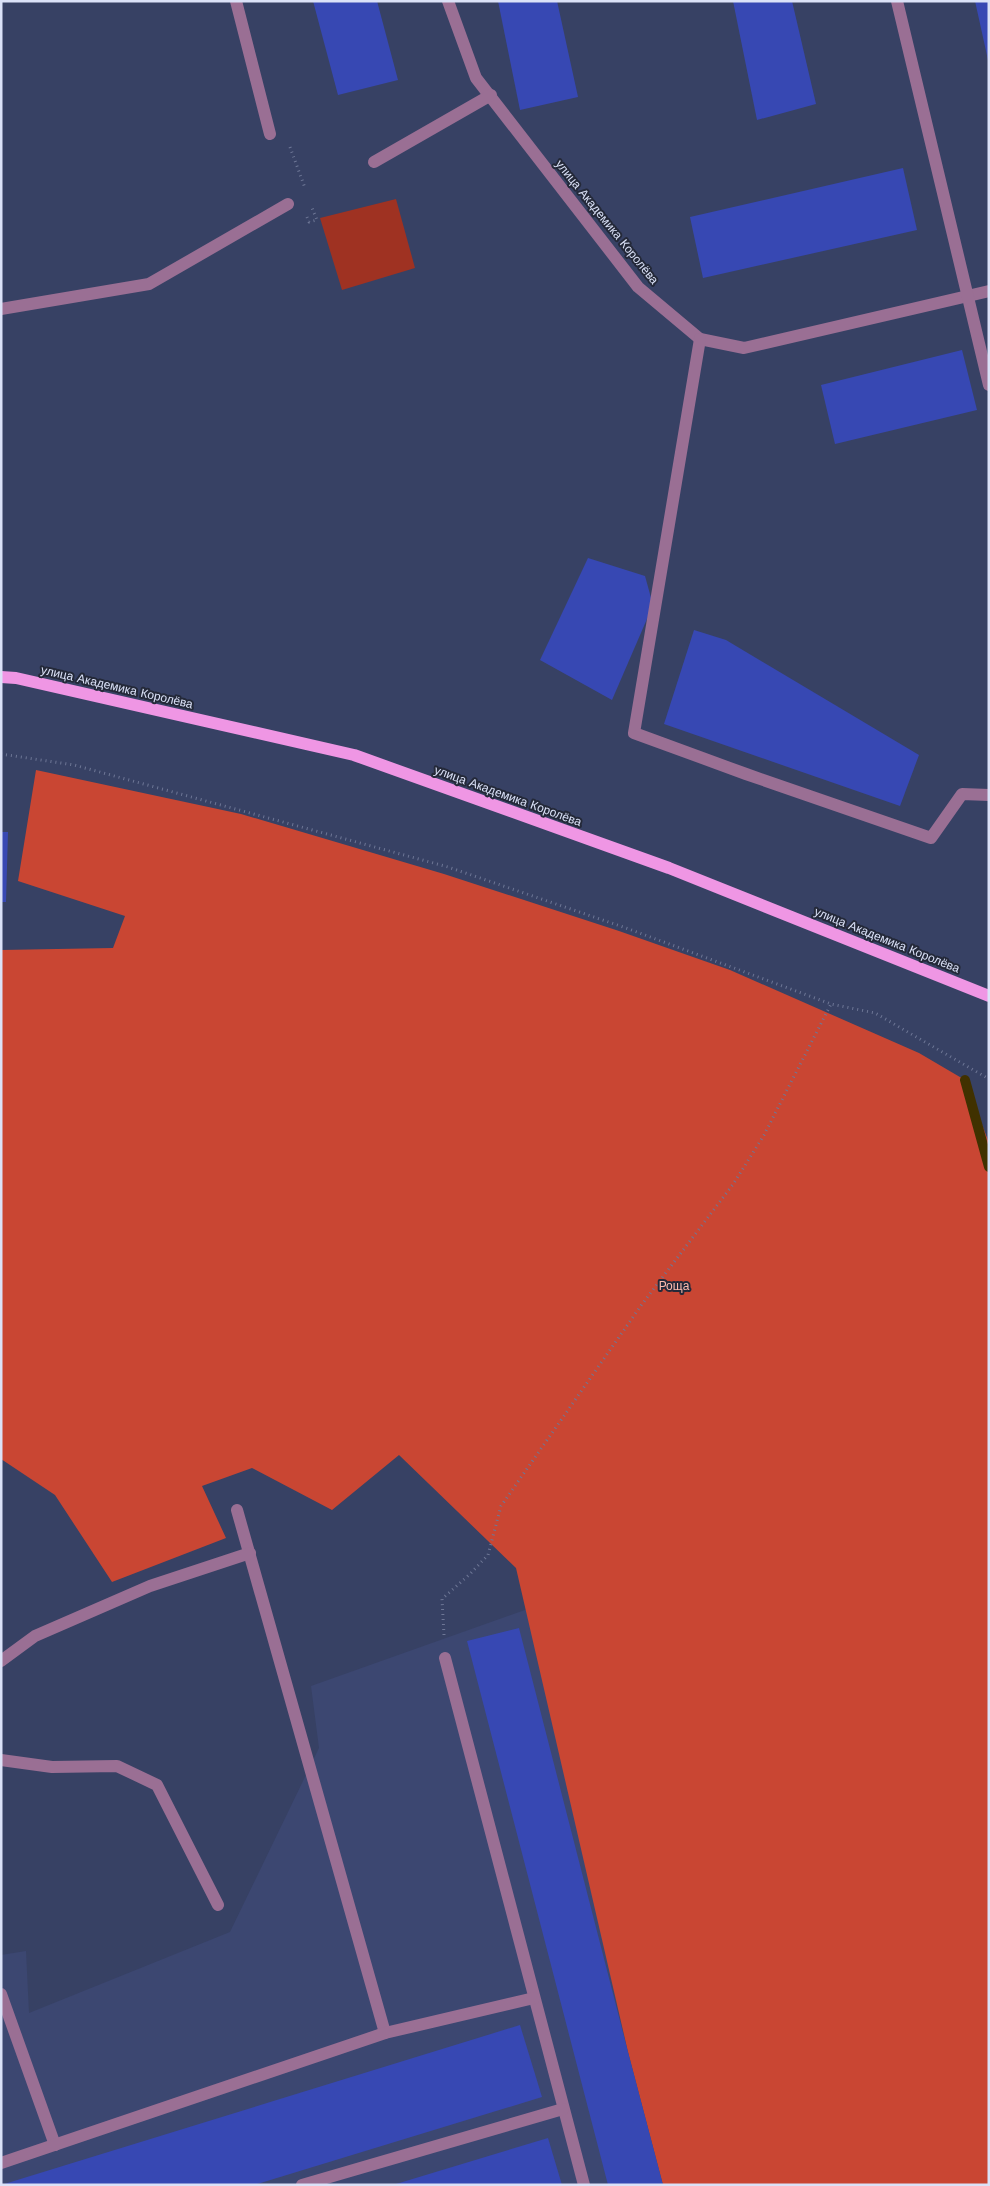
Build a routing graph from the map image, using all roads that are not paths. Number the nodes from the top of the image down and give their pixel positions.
1 (236, 1) edge
2 (448, 1) edge
3 (897, 1) edge
4 (491, 96) junction
5 (270, 134) dead end
6 (374, 162) dead end
7 (288, 204) dead end
8 (989, 291) edge
9 (968, 297) junction
10 (1, 309) edge
11 (700, 339) junction
12 (989, 385) edge
13 (1, 678) edge
14 (989, 795) edge
15 (989, 996) edge
16 (237, 1510) dead end
17 (250, 1553) junction
18 (445, 1658) road end
19 (1, 1661) edge
20 (1, 1760) edge
21 (218, 1905) dead end
22 (1, 1994) edge
23 (534, 1998) junction
24 (385, 2033) junction
25 (563, 2109) junction
26 (55, 2145) junction
27 (1, 2163) edge
28 (302, 2185) edge
29 (584, 2185) edge

1 - 5 street
2 - 4 street, улица Академика Королёва
3 - 9 street
4 - 6 street
4 - 11 street, улица Академика Королёва
7 - 10 street
8 - 9 street, улица Академика Королёва
9 - 11 street, улица Академика Королёва
9 - 12 street
11 - 14 street
13 - 15 main road, улица Академика Королёва
16 - 17 street
17 - 19 street
17 - 24 street
18 - 23 street
20 - 21 street
22 - 26 street
23 - 24 street
23 - 25 street
24 - 26 street
25 - 28 street
25 - 29 street
26 - 27 street

